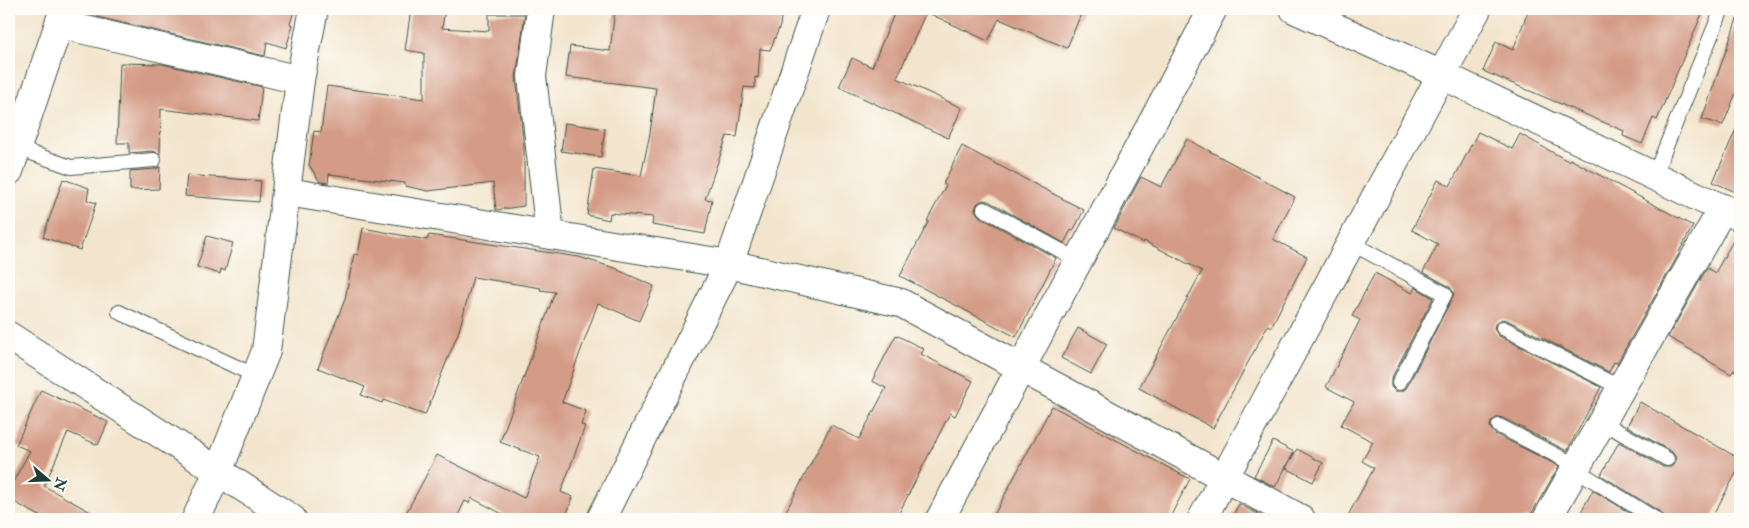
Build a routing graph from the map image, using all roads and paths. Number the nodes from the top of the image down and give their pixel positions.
1 (314, 9) edge
2 (541, 9) edge
3 (816, 9) edge
4 (1213, 9) edge
5 (1294, 9) edge
6 (1477, 9) edge
7 (1722, 9) edge
8 (62, 16) edge
9 (1442, 75) junction
10 (300, 80) junction
11 (13, 159) edge
12 (154, 160) dead end
13 (1654, 176) junction
14 (287, 192) junction
15 (984, 209) dead end
16 (1732, 213) edge
17 (550, 235) junction
18 (1351, 243) junction
19 (1078, 260) junction
20 (729, 264) junction
21 (119, 312) dead end
22 (1503, 328) dead end
23 (9, 336) edge
24 (1020, 368) junction
25 (256, 376) junction
26 (1399, 383) dead end
27 (1621, 388) junction
28 (1602, 422) junction
29 (1499, 426) dead end
30 (1667, 459) dead end
31 (1576, 468) junction
32 (218, 472) junction
33 (1224, 478) junction
34 (196, 519) edge
35 (292, 519) edge
36 (602, 519) edge
37 (940, 519) edge
38 (1202, 519) edge
39 (1302, 519) edge
40 (1547, 519) edge
41 (1655, 519) edge

1 - 10 street
2 - 17 street
3 - 20 street
4 - 19 street
5 - 9 street
6 - 9 street
7 - 13 lane
8 - 10 street
8 - 11 street
9 - 13 street
9 - 18 street
10 - 14 street
11 - 12 lane
13 - 16 street
14 - 17 street
14 - 25 street
15 - 19 lane
16 - 27 street
17 - 20 street
18 - 26 lane
18 - 33 street
19 - 24 street
20 - 24 street
20 - 36 street
21 - 25 lane
22 - 27 lane
23 - 32 street
24 - 33 street
24 - 37 street
25 - 32 street
27 - 28 street
28 - 30 lane
28 - 31 street
29 - 31 lane
31 - 40 street
31 - 41 lane
32 - 34 street
32 - 35 street
33 - 38 street
33 - 39 street

